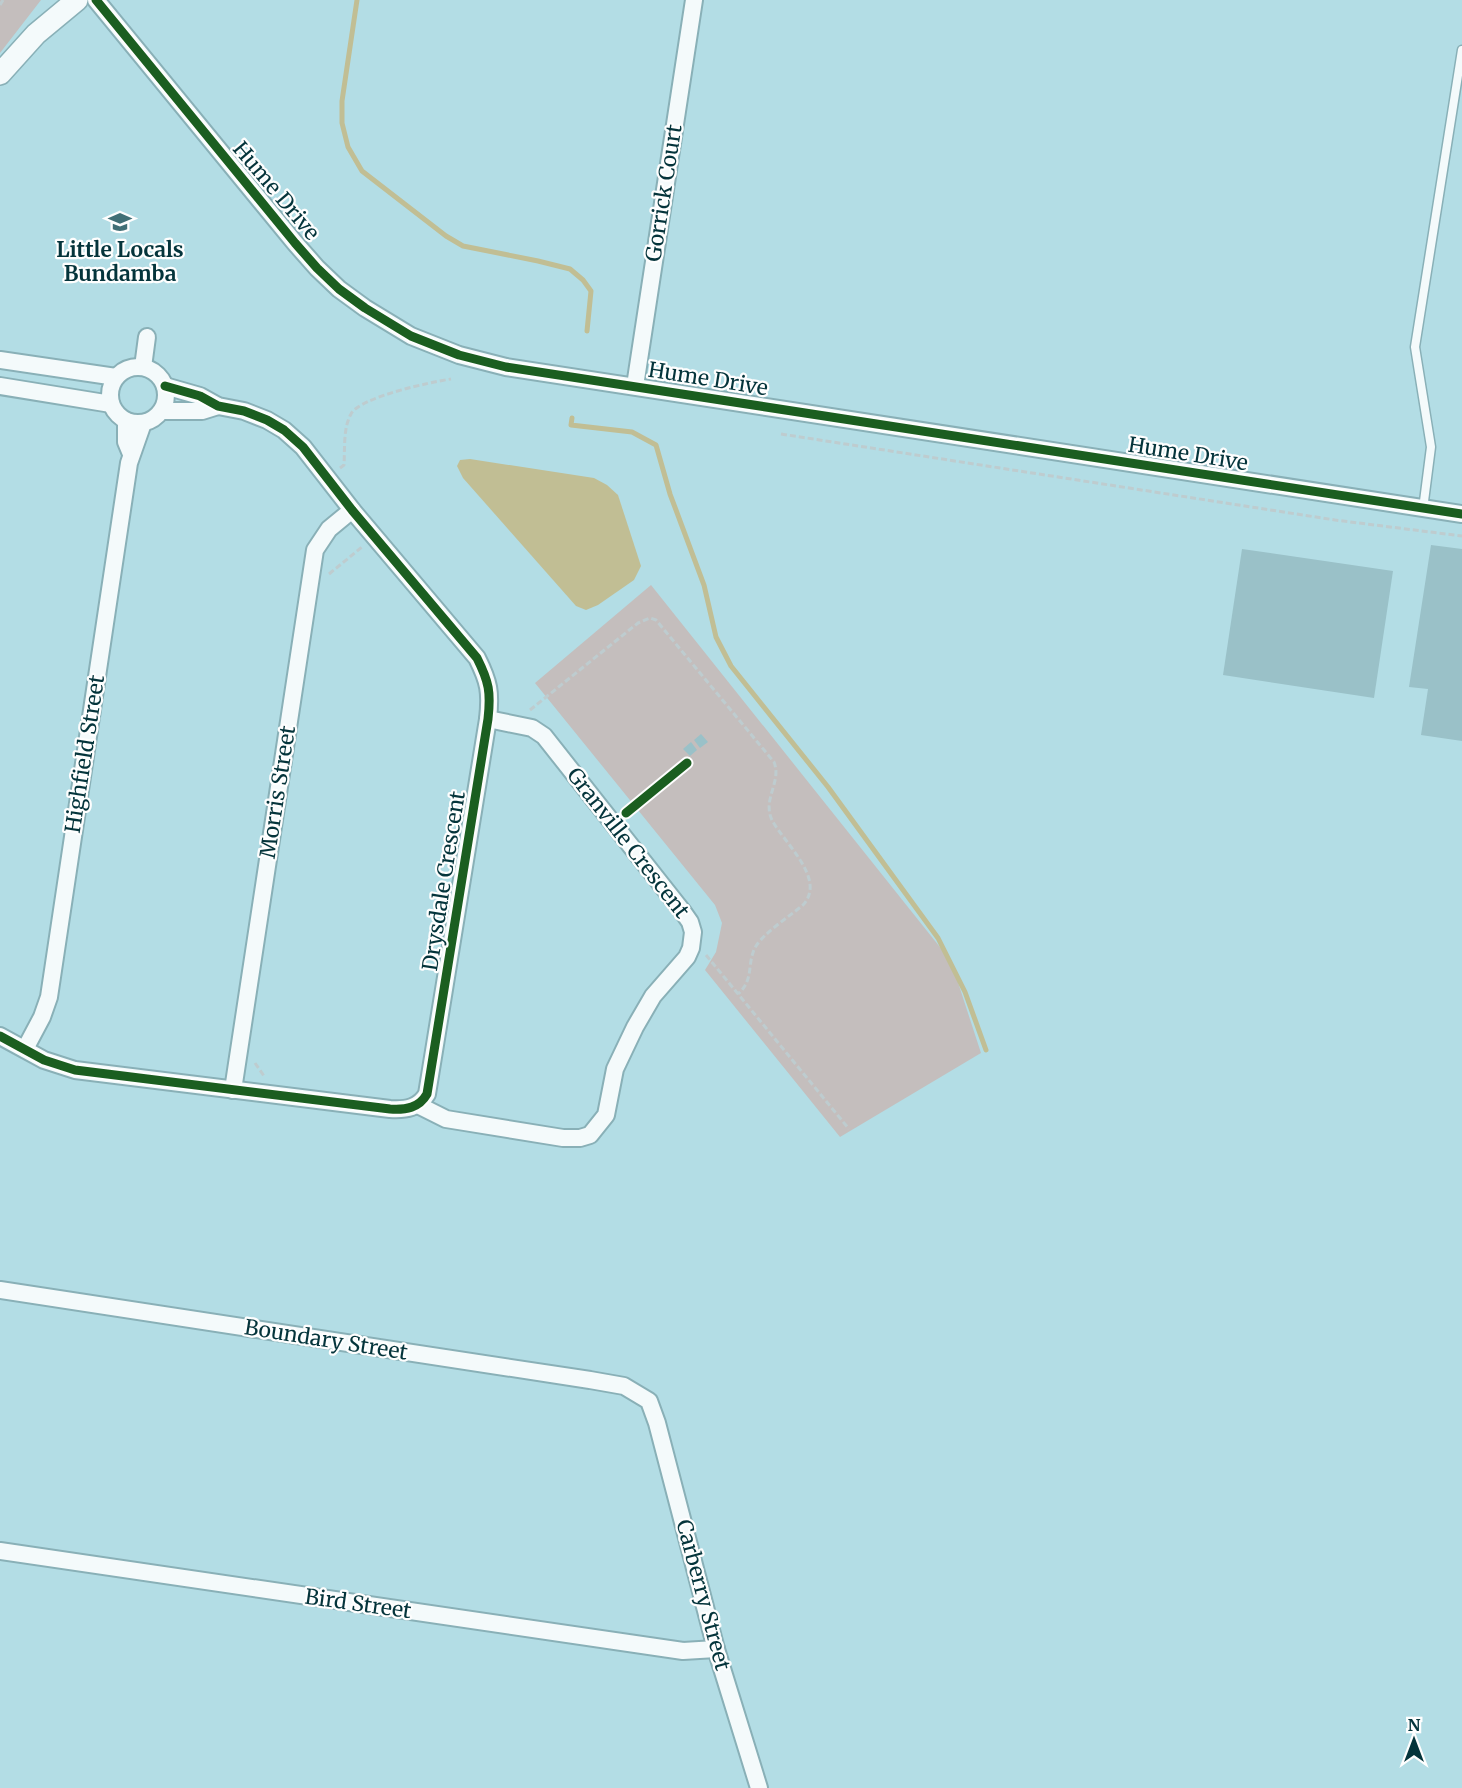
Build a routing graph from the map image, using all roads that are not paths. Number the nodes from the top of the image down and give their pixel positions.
1 (77, 0) edge
2 (96, 0) edge
3 (693, 0) edge
4 (1462, 50) edge
5 (0, 74) edge
6 (147, 337) dead end
7 (0, 360) edge
8 (143, 367) junction
9 (116, 377) junction
10 (0, 386) edge
11 (165, 386) junction
12 (635, 386) junction
13 (111, 404) junction
14 (218, 406) junction
15 (162, 411) junction
16 (135, 422) junction
17 (1423, 508) junction
18 (352, 510) junction
19 (1462, 514) edge
20 (488, 719) junction
21 (0, 1035) edge
22 (25, 1049) junction
23 (233, 1090) junction
24 (418, 1105) junction
25 (0, 1290) edge
26 (649, 1401) joint
27 (0, 1551) edge
28 (716, 1649) junction
29 (759, 1788) edge

1 - 5 street
2 - 12 street, Hume Drive
3 - 12 street, Gorrick Court
4 - 17 lane
6 - 8 street
7 - 9 street
8 - 9 street
8 - 11 street
9 - 13 street
10 - 13 street
11 - 14 street, Drysdale Crescent
11 - 15 street
12 - 17 street, Hume Drive
13 - 16 street
14 - 15 street, Drysdale Crescent
14 - 18 street, Drysdale Crescent
15 - 16 street
16 - 22 street, Highfield Street
17 - 19 street, Hume Drive
18 - 20 street, Drysdale Crescent
18 - 23 street, Morris Street
20 - 24 street, Drysdale Crescent
20 - 24 street, Granville Crescent
21 - 22 street
22 - 23 street
23 - 24 street
25 - 26 street, Boundary Street
26 - 28 street, Carberry Street
27 - 28 street, Bird Street
28 - 29 street, Carberry Street

